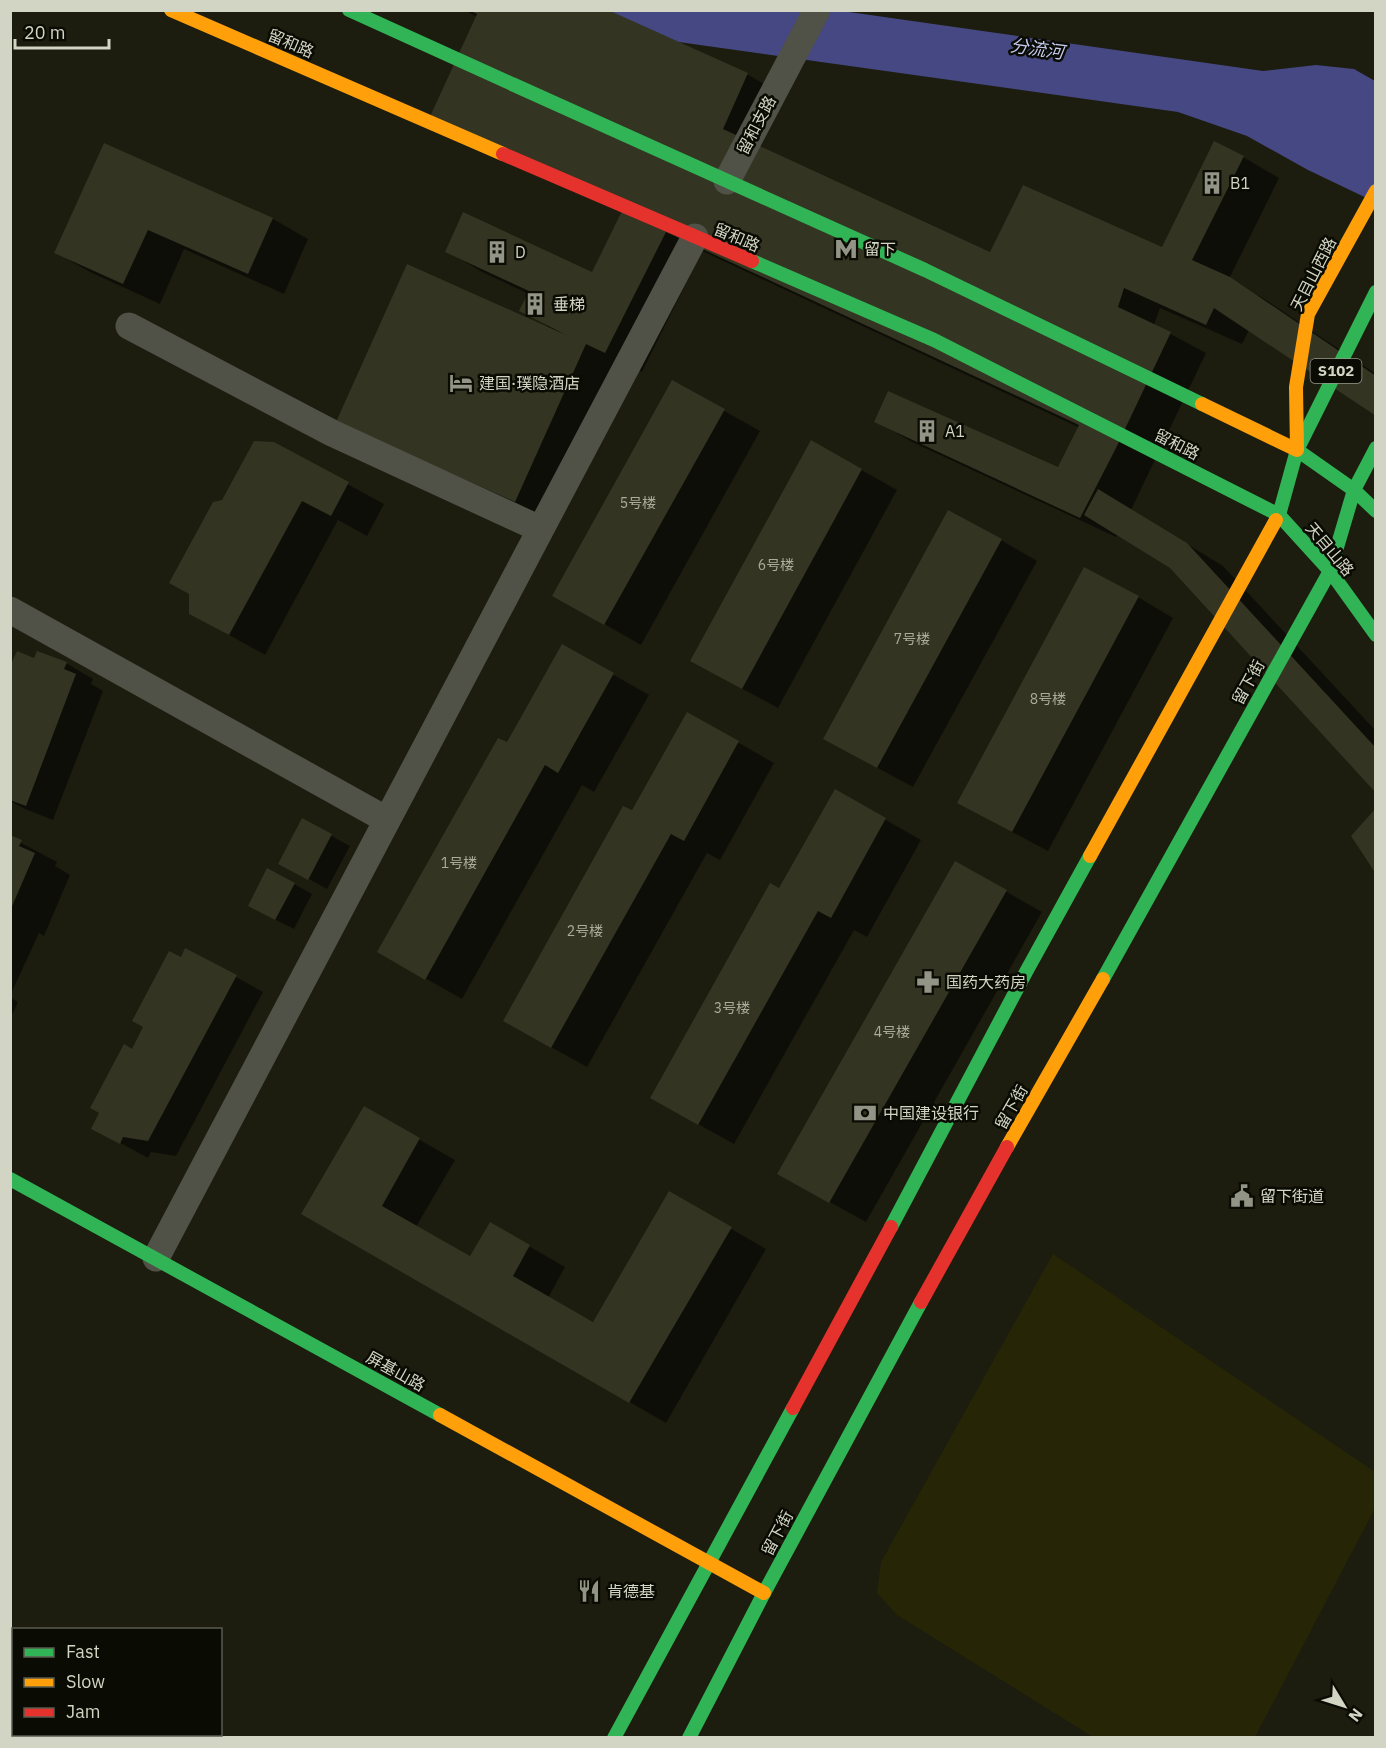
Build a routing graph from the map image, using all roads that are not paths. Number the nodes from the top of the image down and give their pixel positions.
1 (171, 10) edge
2 (349, 10) edge
3 (817, 10) edge
4 (727, 181) junction
5 (1376, 191) edge
6 (695, 237) junction
7 (1376, 292) edge
8 (129, 326) dead end
9 (1376, 448) edge
10 (1297, 450) junction
11 (1354, 490) junction
12 (1376, 511) edge
13 (1279, 515) junction
14 (540, 529) junction
15 (1330, 571) junction
16 (10, 610) edge
17 (1376, 634) edge
18 (387, 820) junction
19 (10, 1179) edge
20 (156, 1258) junction
21 (710, 1562) junction
22 (764, 1593) junction
23 (614, 1737) edge
24 (689, 1737) edge

1 - 6 main road, 留和路
2 - 4 main road
3 - 4 street, 留和支路
4 - 10 main road
5 - 10 main road, 天目山西路
6 - 13 main road, 留和路
6 - 14 street
7 - 10 main road, 天目山西路 / S102
8 - 14 street
9 - 11 main road
10 - 11 main road
10 - 13 main road, 天目山西路 / S102
11 - 12 main road
11 - 15 main road, 留下街
13 - 15 main road, 天目山路
13 - 21 main road
14 - 18 street
15 - 17 main road, 天目山路
15 - 22 main road, 留下街
16 - 18 street
18 - 20 street
19 - 20 main road, 屏基山路
20 - 21 main road, 屏基山路
21 - 22 main road, 屏基山路
21 - 23 main road
22 - 24 main road, 留下街

